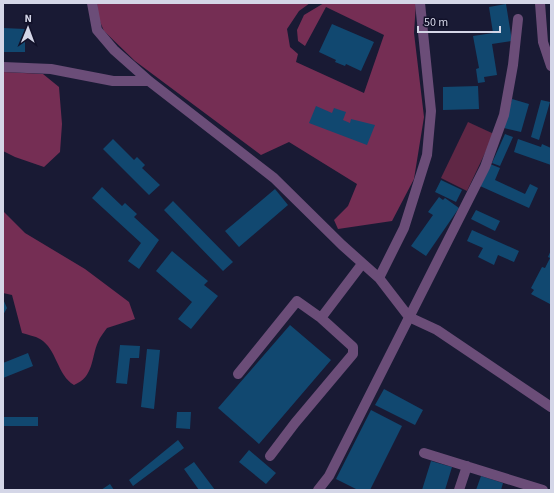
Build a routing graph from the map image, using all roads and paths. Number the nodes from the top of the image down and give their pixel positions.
1 (92, 3) edge
2 (420, 3) edge
3 (540, 3) edge
4 (518, 19) dead end
5 (3, 66) edge
6 (551, 66) edge
7 (149, 81) junction
8 (362, 264) junction
9 (379, 278) junction
10 (409, 317) junction
11 (321, 318) junction
12 (238, 374) dead end
13 (551, 407) edge
14 (424, 453) dead end
15 (270, 456) dead end
16 (467, 466) junction
17 (517, 486) edge
18 (318, 490) edge
19 (459, 490) edge
20 (543, 490) edge

1 - 7 street
2 - 9 street
3 - 6 street
4 - 10 street
5 - 7 street
7 - 8 street
8 - 9 street
8 - 11 street
9 - 10 street
10 - 13 street
10 - 18 street
11 - 12 street
11 - 15 street
14 - 16 street
16 - 17 street
16 - 19 street
17 - 20 street

